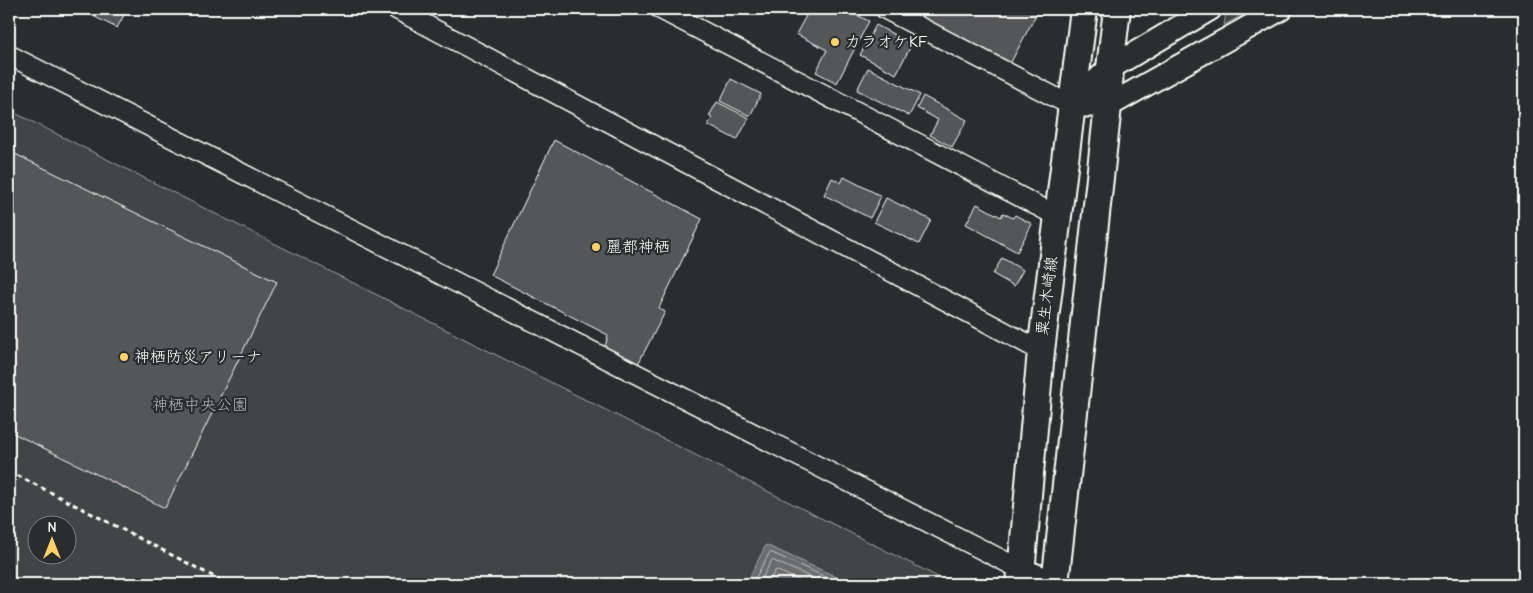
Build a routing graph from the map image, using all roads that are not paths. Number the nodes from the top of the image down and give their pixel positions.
1 (396, 9) edge
2 (660, 9) edge
3 (885, 9) edge
4 (1084, 9) edge
5 (1117, 9) edge
6 (1210, 9) edge
7 (1280, 9) edge
8 (9, 55) edge
9 (1110, 68) junction
10 (1070, 105) junction
11 (1108, 106) junction
12 (1057, 216) junction
13 (1041, 351) junction
14 (1021, 577) edge
15 (1056, 584) edge

1 - 13 street
2 - 12 street
3 - 10 street
4 - 10 main road, 粟生木崎線
5 - 9 main road
6 - 9 street
7 - 11 street
8 - 14 street
9 - 10 street
9 - 11 main road
10 - 11 street
10 - 12 main road, 粟生木崎線
11 - 15 main road
12 - 13 main road, 粟生木崎線
13 - 14 main road, 粟生木崎線
14 - 15 street

